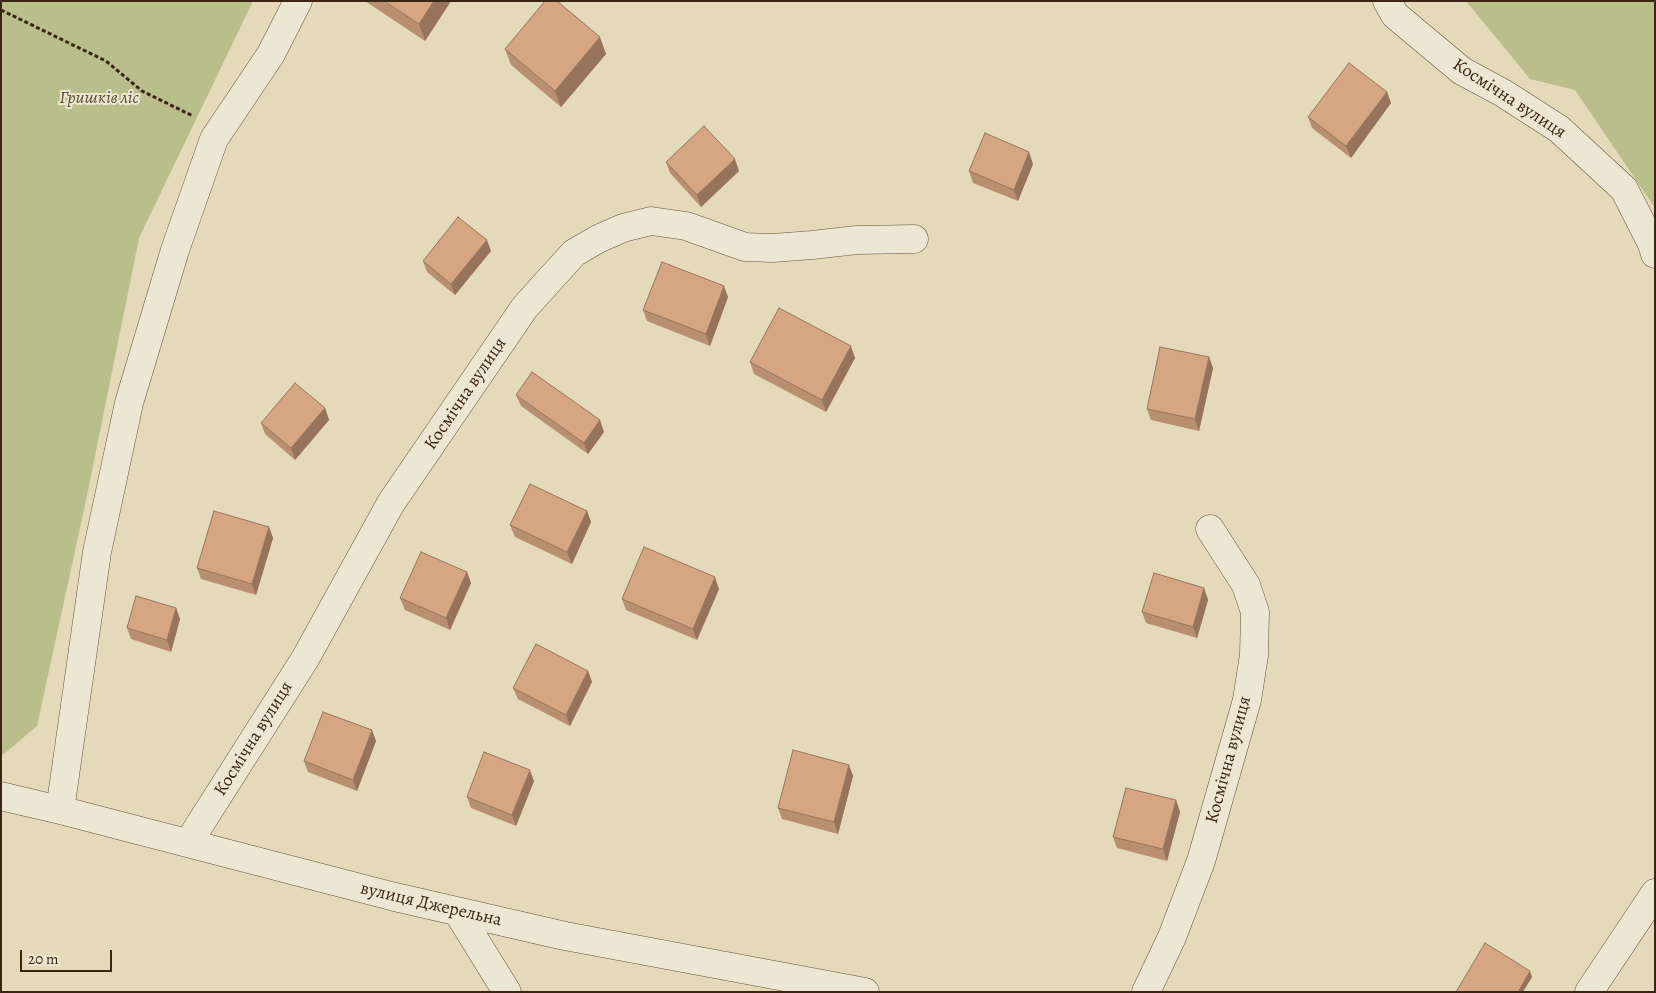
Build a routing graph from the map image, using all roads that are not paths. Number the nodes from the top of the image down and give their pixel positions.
1 (298, 1) edge
2 (1387, 1) edge
3 (914, 239) dead end
4 (1655, 254) edge
5 (1210, 529) dead end
6 (1, 796) edge
7 (60, 810) junction
8 (188, 843) junction
9 (1655, 893) edge
10 (457, 911) junction
11 (507, 992) edge
12 (865, 992) edge
13 (1146, 992) edge
14 (1589, 992) edge

1 - 7 street
2 - 4 street, Космічна вулиця
3 - 8 street, Космічна вулиця
5 - 13 street, Космічна вулиця
6 - 7 street, вулиця Джерельна
7 - 8 street, вулиця Джерельна
8 - 10 street, вулиця Джерельна
9 - 14 street
10 - 11 street
10 - 12 street, вулиця Джерельна

